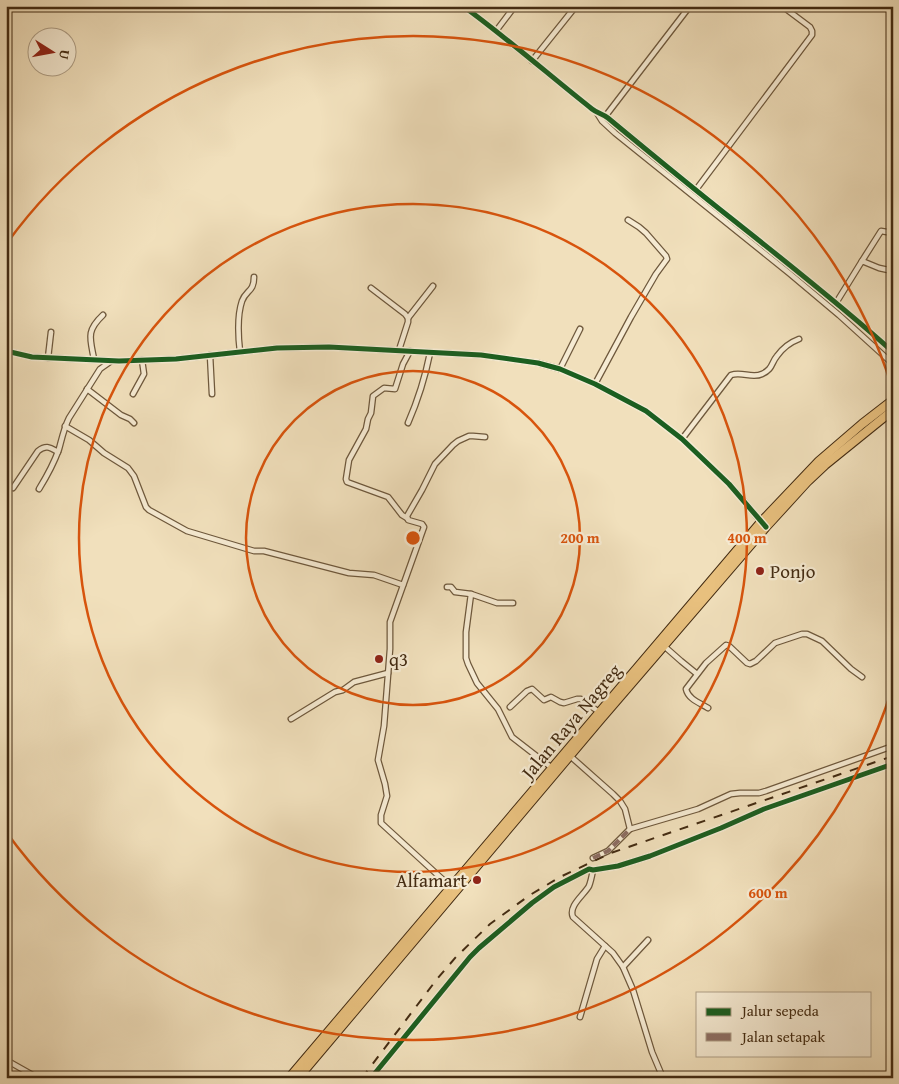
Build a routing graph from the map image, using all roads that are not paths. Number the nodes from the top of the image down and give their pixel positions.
1 (463, 6) edge
2 (515, 6) edge
3 (576, 6) edge
4 (690, 6) edge
5 (782, 6) edge
6 (496, 30) junction
7 (532, 61) junction
8 (597, 113) junction
9 (606, 116) junction
10 (602, 122) junction
11 (696, 190) junction
12 (692, 195) junction
13 (628, 220) dead end
14 (893, 233) edge
15 (862, 261) junction
16 (893, 271) edge
17 (254, 277) dead end
18 (434, 286) dead end
19 (372, 288) dead end
20 (836, 303) junction
21 (844, 310) junction
22 (103, 315) dead end
23 (839, 315) junction
24 (408, 318) junction
25 (580, 329) dead end
26 (51, 332) dead end
27 (799, 339) dead end
28 (399, 350) junction
29 (6, 351) edge
30 (410, 351) junction
31 (240, 352) junction
32 (893, 352) edge
33 (430, 353) junction
34 (210, 355) junction
35 (48, 358) junction
36 (94, 359) junction
37 (142, 360) junction
38 (111, 361) junction
39 (893, 364) edge
40 (560, 369) junction
41 (595, 384) junction
42 (87, 389) junction
43 (133, 394) dead end
44 (212, 394) dead end
45 (893, 400) edge
46 (893, 410) edge
47 (134, 423) dead end
48 (408, 423) dead end
49 (65, 426) junction
50 (485, 437) dead end
51 (682, 438) junction
52 (58, 452) junction
53 (13, 488) dead end
54 (39, 489) dead end
55 (407, 518) junction
56 (764, 525) junction
57 (403, 585) junction
58 (447, 587) dead end
59 (471, 594) junction
60 (514, 603) dead end
61 (663, 646) junction
62 (388, 673) junction
63 (696, 673) junction
64 (862, 677) dead end
65 (510, 708) dead end
66 (708, 708) dead end
67 (600, 712) junction
68 (292, 719) dead end
69 (893, 746) edge
70 (568, 754) junction
71 (893, 764) edge
72 (552, 768) junction
73 (630, 829) junction
74 (593, 858) dead end
75 (593, 870) junction
76 (453, 889) junction
77 (648, 940) dead end
78 (605, 946) junction
79 (623, 967) junction
80 (580, 1017) dead end
81 (6, 1060) edge
82 (38, 1078) edge
83 (289, 1078) edge
84 (298, 1078) edge
85 (371, 1078) edge
86 (663, 1078) edge

1 - 6 street
2 - 6 street
3 - 7 street
4 - 9 street
5 - 11 street
6 - 7 street
7 - 8 street
8 - 9 street
8 - 10 street
9 - 10 street
9 - 11 street
10 - 12 street
11 - 12 street
11 - 20 street
12 - 23 street
13 - 41 street
14 - 15 street
15 - 16 street
15 - 20 street
17 - 31 street
18 - 24 street
19 - 24 street
20 - 21 street
21 - 23 street
21 - 32 street
22 - 36 street
23 - 39 street
24 - 28 street
25 - 40 street
26 - 35 street
27 - 51 street
28 - 30 street
28 - 31 street
29 - 35 street
30 - 33 street
30 - 55 street
31 - 34 street
33 - 40 street
33 - 48 street
34 - 37 street
34 - 44 street
35 - 36 street
36 - 38 street
37 - 38 street
37 - 43 street
38 - 42 street
40 - 41 street
41 - 51 street
42 - 47 street
42 - 49 street
45 - 56 highway, Jalan Raya Nagreg
46 - 56 highway, Jalan Raya Nagreg
49 - 52 street
49 - 57 street
50 - 55 street
51 - 56 street
52 - 53 street
52 - 54 street
55 - 57 street
56 - 61 highway, Jalan Raya Nagreg
56 - 67 highway, Jalan Raya Nagreg
57 - 62 street
58 - 59 street
59 - 60 street
59 - 72 street
61 - 63 street
61 - 70 highway, Jalan Raya Nagreg
62 - 68 street
62 - 76 street
63 - 64 street
63 - 66 street
65 - 67 street
67 - 70 highway, Jalan Raya Nagreg
69 - 73 street
70 - 72 highway, Jalan Raya Nagreg
70 - 73 street
70 - 76 highway, Jalan Raya Nagreg
71 - 75 street
72 - 76 highway, Jalan Raya Nagreg
73 - 74 street
75 - 78 street
75 - 85 street
76 - 83 highway, Jalan Raya Nagreg
76 - 84 highway, Jalan Raya Nagreg
77 - 79 street
78 - 79 street
78 - 80 street
79 - 86 street
81 - 82 street

